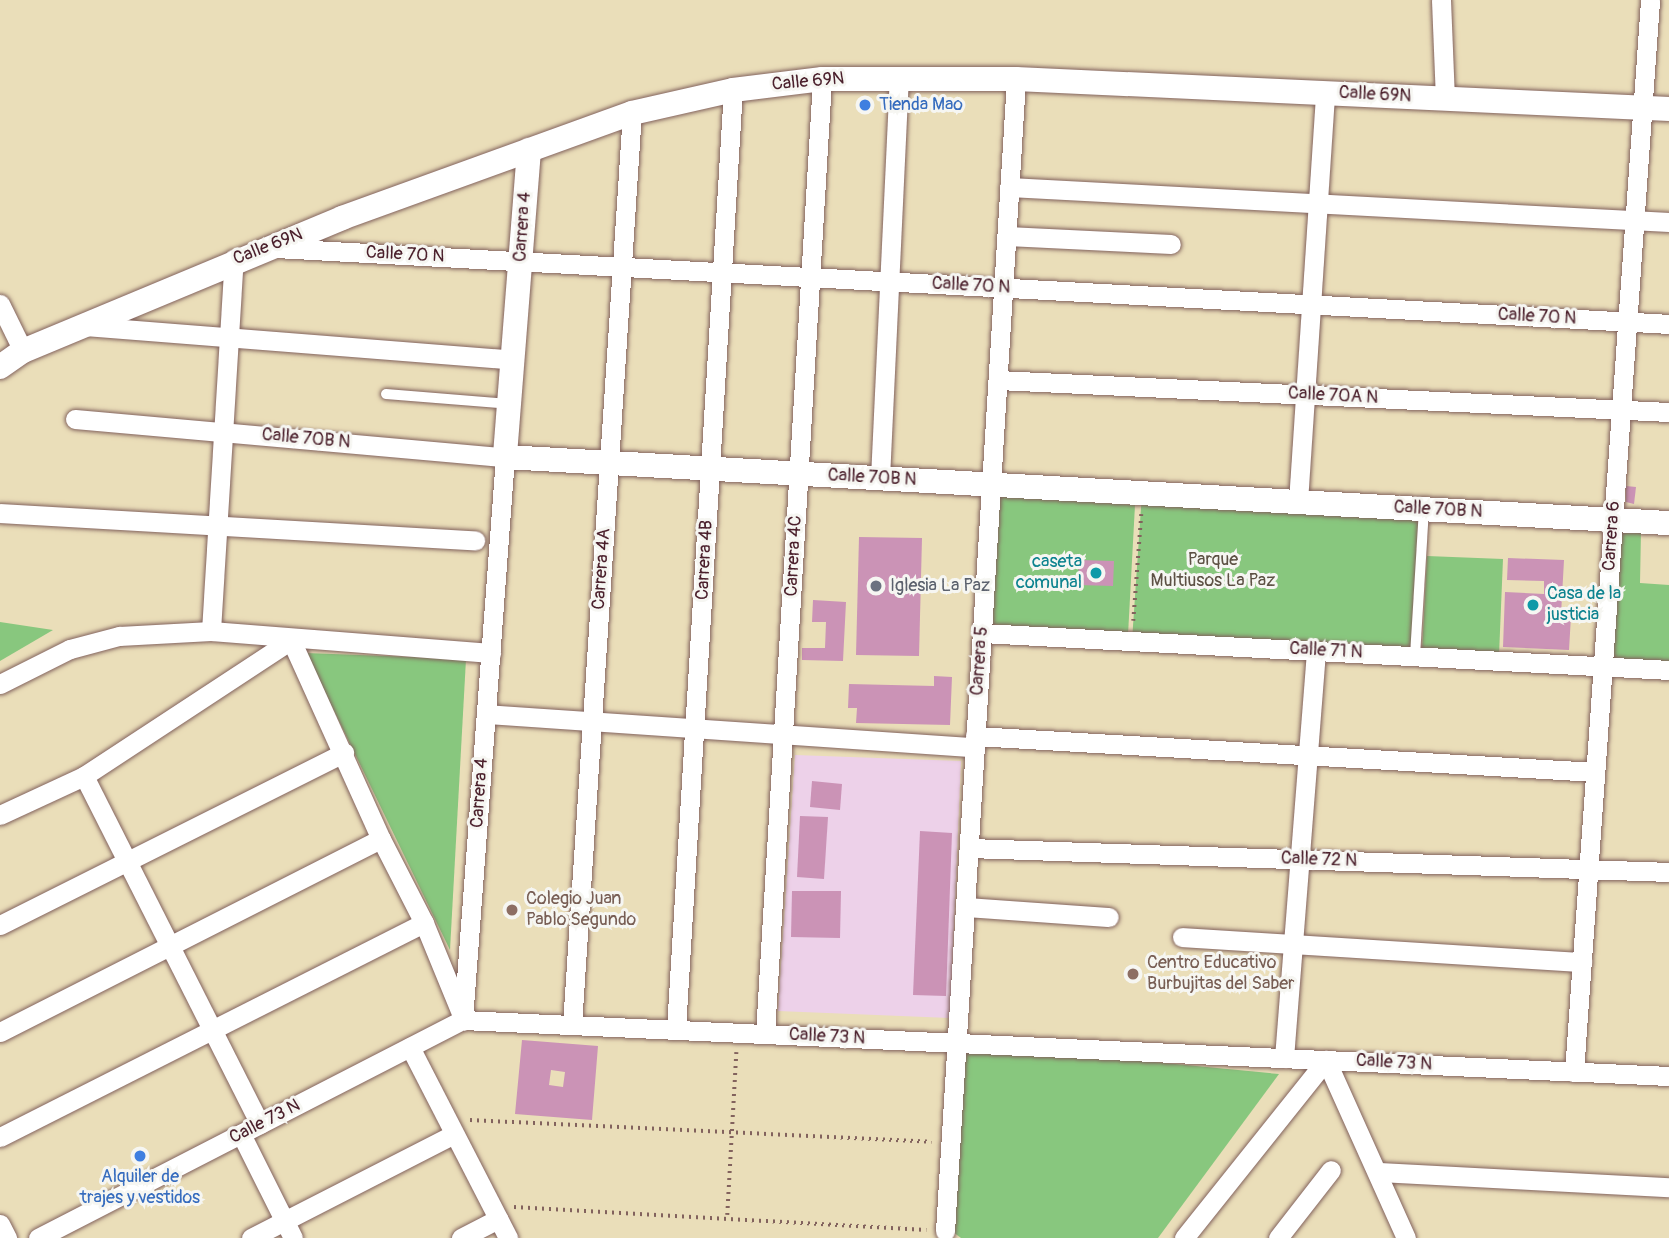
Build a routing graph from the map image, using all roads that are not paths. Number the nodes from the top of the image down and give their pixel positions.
1 (1441, 0) edge
2 (1650, 0) edge
3 (899, 77) junction
4 (822, 79) junction
5 (1016, 79) junction
6 (733, 90) junction
7 (1325, 93) junction
8 (1445, 99) junction
9 (1642, 108) junction
10 (1669, 109) edge
11 (632, 113) junction
12 (528, 150) junction
13 (1010, 187) junction
14 (1318, 204) junction
15 (1634, 220) junction
16 (1669, 222) edge
17 (1007, 236) junction
18 (1171, 244) dead end
19 (273, 247) junction
20 (234, 259) junction
21 (520, 261) junction
22 (622, 267) junction
23 (722, 272) junction
24 (810, 277) junction
25 (890, 281) junction
26 (1003, 287) junction
27 (0, 304) edge
28 (1311, 304) junction
29 (1627, 322) junction
30 (1669, 324) edge
31 (82, 326) junction
32 (228, 337) junction
33 (23, 351) junction
34 (513, 360) junction
35 (0, 367) edge
36 (998, 380) junction
37 (386, 394) dead end
38 (1306, 395) junction
39 (509, 404) junction
40 (1621, 410) junction
41 (1669, 412) edge
42 (75, 419) dead end
43 (221, 432) junction
44 (505, 457) junction
45 (609, 463) junction
46 (710, 469) junction
47 (799, 474) junction
48 (880, 478) junction
49 (991, 484) junction
50 (1298, 502) junction
51 (1424, 509) junction
52 (0, 513) edge
53 (1613, 520) junction
54 (1669, 523) edge
55 (215, 524) junction
56 (475, 540) dead end
57 (211, 631) junction
58 (982, 633) junction
59 (291, 640) junction
60 (1316, 651) junction
61 (491, 653) junction
62 (1415, 656) junction
63 (1603, 666) junction
64 (1669, 670) edge
65 (0, 684) edge
66 (486, 714) junction
67 (592, 721) junction
68 (694, 728) junction
69 (783, 734) junction
70 (975, 741) junction
71 (344, 753) junction
72 (1308, 755) junction
73 (1595, 772) junction
74 (84, 776) junction
75 (0, 815) edge
76 (381, 839) junction
77 (969, 848) junction
78 (1300, 859) junction
79 (127, 861) junction
80 (1588, 869) junction
81 (1669, 872) edge
82 (965, 907) junction
83 (1108, 917) dead end
84 (424, 923) junction
85 (0, 925) edge
86 (1182, 937) dead end
87 (1293, 944) junction
88 (170, 946) junction
89 (1582, 962) junction
90 (463, 1020) junction
91 (572, 1025) junction
92 (676, 1029) junction
93 (212, 1030) junction
94 (0, 1032) edge
95 (765, 1034) junction
96 (957, 1043) junction
97 (410, 1047) junction
98 (1284, 1058) junction
99 (1326, 1060) junction
100 (1574, 1072) junction
101 (1669, 1076) edge
102 (260, 1124) junction
103 (451, 1127) junction
104 (241, 1134) junction
105 (0, 1137) edge
106 (1331, 1170) dead end
107 (1379, 1172) junction
108 (1669, 1187) edge
109 (495, 1212) junction
110 (0, 1224) edge
111 (288, 1229) edge
112 (947, 1236) edge
113 (7, 1238) edge
114 (38, 1238) edge
115 (251, 1238) edge
116 (461, 1238) edge
117 (508, 1238) edge
118 (1184, 1238) edge
119 (1278, 1238) edge
120 (1406, 1238) edge

1 - 8 street
2 - 9 street, Carrera 6
3 - 4 street, Calle 69N
3 - 5 street, Calle 69N
3 - 25 street
4 - 6 street, Calle 69N
4 - 24 street, Carrera 4C
5 - 7 street, Calle 69N
5 - 13 street, Carrera 5
6 - 11 street, Calle 69N
6 - 23 street, Carrera 4B
7 - 8 street, Calle 69N
7 - 14 street
8 - 9 street, Calle 69N
9 - 10 street, Calle 69N
9 - 15 street, Carrera 6
11 - 12 street, Calle 69N
11 - 22 street, Carrera 4A
12 - 19 street, Calle 69N
12 - 21 street, Carrera 4
13 - 14 street
13 - 17 street, Carrera 5
14 - 15 street
14 - 28 street
15 - 16 street
15 - 29 street, Carrera 6
17 - 18 street
17 - 26 street, Carrera 5
19 - 20 street, Calle 69N
19 - 21 street, Calle 70 N
20 - 31 street, Calle 69N
20 - 32 street
21 - 22 street, Calle 70 N
21 - 34 street, Carrera 4
22 - 23 street, Calle 70 N
22 - 45 street, Carrera 4A
23 - 24 street, Calle 70 N
23 - 46 street, Carrera 4B
24 - 25 street, Calle 70 N
24 - 47 street, Carrera 4C
25 - 26 street, Calle 70 N
25 - 48 street
26 - 28 street, Calle 70 N
26 - 36 street, Carrera 5
27 - 33 street
28 - 29 street, Calle 70 N
28 - 38 street
29 - 30 street, Calle 70 N
29 - 40 street, Carrera 6
31 - 32 street
31 - 33 street, Calle 69N
32 - 34 street
32 - 43 street
33 - 35 street, Calle 69N
34 - 39 street, Carrera 4
36 - 38 street, Calle 70A N
36 - 49 street, Carrera 5
37 - 39 lane
38 - 40 street, Calle 70A N
38 - 50 street
39 - 44 street, Carrera 4
40 - 41 street, Calle 70A N
40 - 53 street, Carrera 6
42 - 43 street, Calle 70B N
43 - 44 street, Calle 70B N
43 - 55 street
44 - 45 street, Calle 70B N
44 - 61 street, Carrera 4
45 - 46 street, Calle 70B N
45 - 67 street, Carrera 4A
46 - 47 street, Calle 70B N
46 - 68 street, Carrera 4B
47 - 48 street, Calle 70B N
47 - 69 street, Carrera 4C
48 - 49 street, Calle 70B N
49 - 50 street, Calle 70B N
49 - 58 street, Carrera 5
50 - 51 street, Calle 70B N
51 - 53 street, Calle 70B N
51 - 62 lane
52 - 55 street
53 - 54 street, Calle 70B N
53 - 63 street, Carrera 6
55 - 56 street
55 - 57 street
57 - 59 street
57 - 65 street
58 - 60 street, Calle 71 N
58 - 70 street, Carrera 5
59 - 61 street
59 - 71 street
59 - 74 street
60 - 62 street, Calle 71 N
60 - 72 street
61 - 66 street, Carrera 4
62 - 63 street, Calle 71 N
63 - 64 street, Calle 71 N
63 - 73 street, Carrera 6
66 - 67 street
66 - 90 street, Carrera 4
67 - 68 street
67 - 91 street, Carrera 4A
68 - 69 street
68 - 92 street, Carrera 4B
69 - 70 street
69 - 95 street, Carrera 4C
70 - 72 street
70 - 77 street, Carrera 5
71 - 76 street
71 - 79 street
72 - 73 street
72 - 78 street
73 - 80 street, Carrera 6
74 - 75 street
74 - 79 street
76 - 84 street
76 - 88 street
77 - 78 street, Calle 72 N
77 - 82 street, Carrera 5
78 - 80 street, Calle 72 N
78 - 87 street
79 - 85 street
79 - 88 street
80 - 81 street, Calle 72 N
80 - 89 street, Carrera 6
82 - 83 street
82 - 96 street, Carrera 5
84 - 90 street
84 - 93 street
86 - 87 street
87 - 89 street
87 - 98 street
88 - 93 street
88 - 94 street
89 - 100 street, Carrera 6
90 - 91 street, Calle 73 N
90 - 97 street, Calle 73 N
91 - 92 street, Calle 73 N
92 - 95 street, Calle 73 N
93 - 102 street
93 - 105 street
95 - 96 street, Calle 73 N
96 - 98 street, Calle 73 N
96 - 112 street, Carrera 5
97 - 102 street, Calle 73 N
97 - 103 street
98 - 99 street, Calle 73 N
99 - 100 street, Calle 73 N
99 - 107 street
99 - 118 street
100 - 101 street, Calle 73 N
102 - 104 street, Calle 73 N
103 - 109 street
103 - 111 street
104 - 111 street
104 - 114 street, Calle 73 N
106 - 119 street
107 - 108 street
107 - 120 street
109 - 116 street
109 - 117 street
110 - 113 street
111 - 115 street

